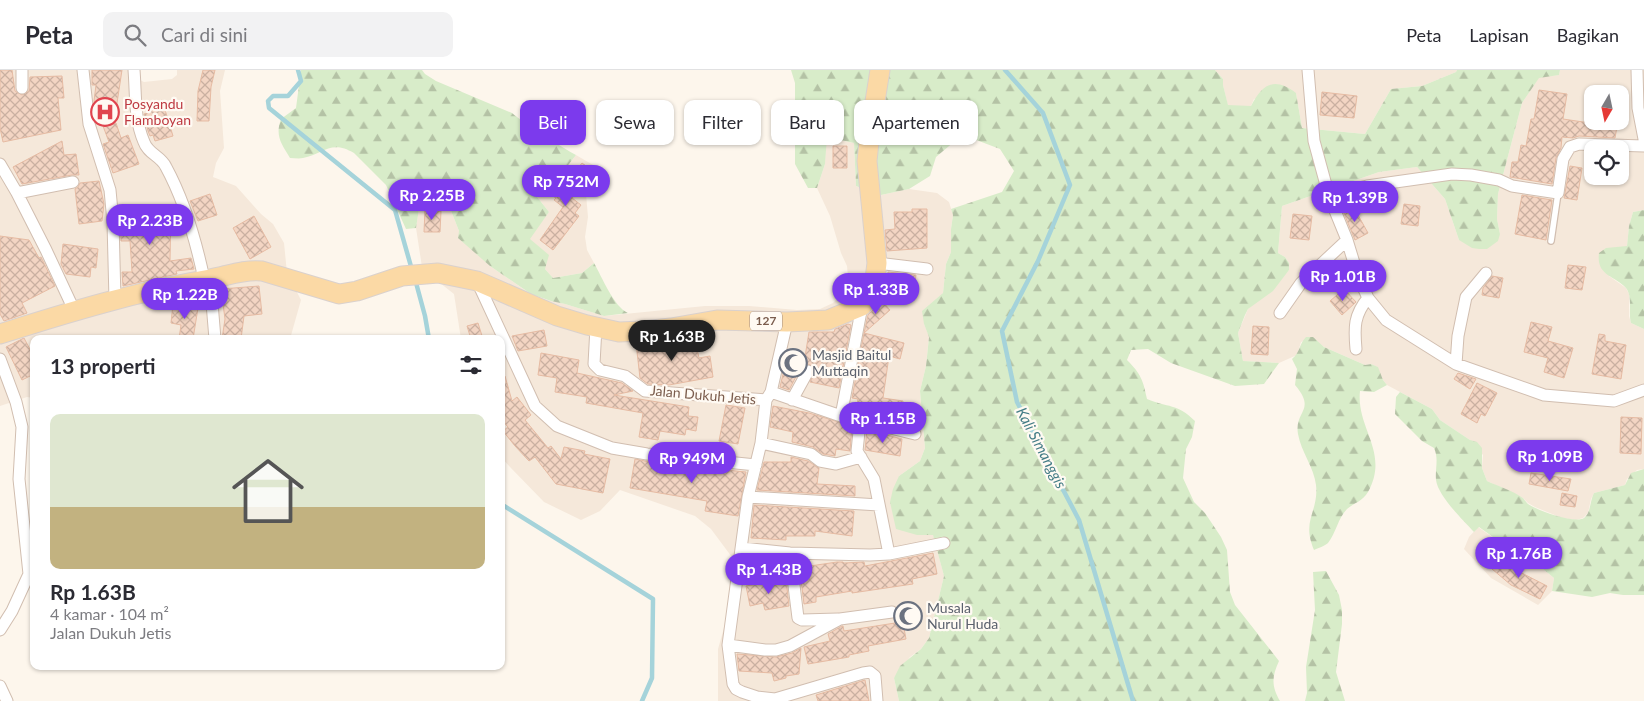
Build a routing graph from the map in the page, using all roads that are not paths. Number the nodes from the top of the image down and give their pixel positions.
1 (22, 70) edge
2 (84, 70) edge
3 (134, 70) edge
4 (880, 70) edge
5 (1308, 70) edge
6 (1636, 70) edge
7 (22, 88) dead end
8 (1644, 139) edge
9 (1644, 146) edge
10 (0, 164) edge
11 (73, 182) dead end
12 (17, 192) junction
13 (1558, 193) junction
14 (1329, 196) junction
15 (1347, 240) junction
16 (1551, 241) dead end
17 (877, 264) junction
18 (927, 270) dead end
19 (1486, 273) dead end
20 (207, 279) junction
21 (477, 281) junction
22 (1368, 298) junction
23 (115, 300) junction
24 (862, 306) junction
25 (74, 310) junction
26 (1280, 314) dead end
27 (787, 322) junction
28 (596, 327) junction
29 (0, 334) edge
30 (214, 335) edge
31 (502, 335) edge
32 (505, 341) edge
33 (1356, 349) dead end
34 (0, 359) edge
35 (1456, 364) junction
36 (808, 371) dead end
37 (1644, 390) edge
38 (768, 396) junction
39 (792, 400) junction
40 (841, 416) junction
41 (860, 422) junction
42 (915, 434) dead end
43 (761, 443) junction
44 (861, 458) junction
45 (756, 465) junction
46 (748, 498) junction
47 (879, 505) junction
48 (944, 543) dead end
49 (742, 548) junction
50 (790, 553) junction
51 (889, 554) junction
52 (30, 565) edge
53 (30, 575) edge
54 (892, 612) dead end
55 (840, 619) junction
56 (0, 630) edge
57 (728, 645) junction
58 (0, 686) edge
59 (6, 701) edge
60 (877, 701) edge

1 - 7 street
2 - 23 street
3 - 20 street
4 - 17 main road
5 - 14 street
6 - 8 street
9 - 13 street
10 - 12 street
11 - 12 street
12 - 25 street
13 - 14 street
13 - 16 lane
14 - 15 street
15 - 22 street
15 - 26 street
17 - 18 street
17 - 24 main road
19 - 35 street
20 - 21 main road, 127
20 - 23 main road, 127
20 - 30 street
21 - 28 main road, 127
21 - 31 street
22 - 33 street
22 - 35 street
23 - 25 main road, 127
24 - 27 main road, 127
24 - 40 street
25 - 29 main road, 127
27 - 28 main road, 127
27 - 38 street, Jalan Dukuh Jetis
28 - 38 street, Jalan Dukuh Jetis
32 - 45 street
34 - 52 street
35 - 37 street
36 - 39 street
38 - 39 street, Jalan Dukuh Jetis
38 - 43 street, Jalan Dukuh Jetis
39 - 40 street, Jalan Dukuh Jetis
40 - 41 street, Jalan Dukuh Jetis
41 - 42 street, Jalan Dukuh Jetis
41 - 44 street
43 - 44 street
43 - 45 street, Jalan Dukuh Jetis
44 - 47 street
45 - 46 street, Jalan Dukuh Jetis
46 - 47 street
46 - 49 street, Jalan Dukuh Jetis
47 - 51 street
48 - 51 street
49 - 50 street
49 - 57 street, Jalan Dukuh Jetis
50 - 51 street
50 - 55 street
53 - 56 street
54 - 55 street
55 - 57 street
57 - 60 street, Jalan Dukuh Jetis
58 - 59 street

